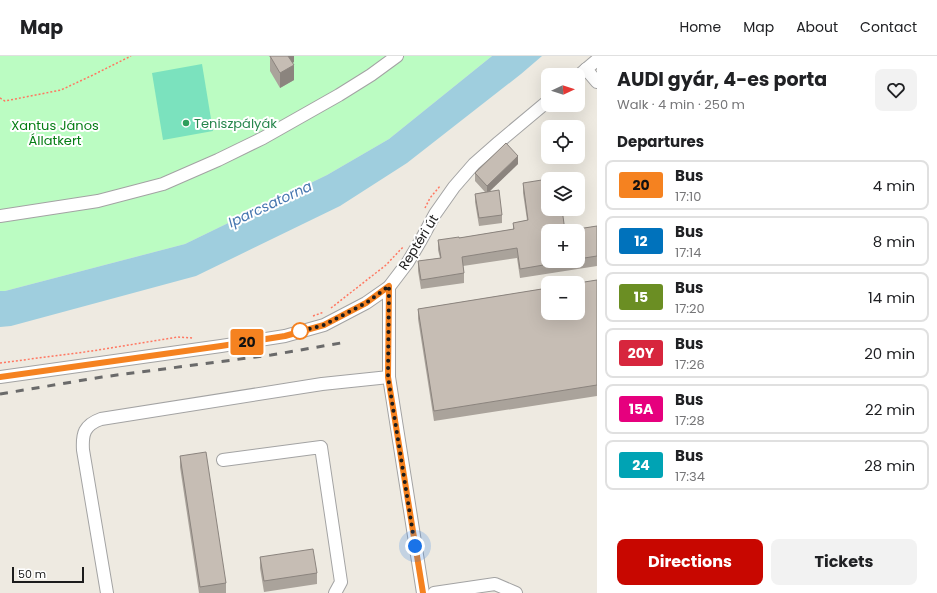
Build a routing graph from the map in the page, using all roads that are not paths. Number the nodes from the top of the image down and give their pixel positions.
1 (396, 56) edge
2 (597, 60) edge
3 (585, 70) edge
4 (585, 75) edge
5 (597, 82) edge
6 (541, 107) edge
7 (0, 216) edge
8 (389, 286) junction
9 (0, 377) edge
10 (388, 377) junction
11 (223, 460) dead end
12 (107, 593) edge
13 (335, 593) edge
14 (423, 593) edge
15 (434, 593) edge
16 (516, 593) edge

1 - 7 street
2 - 3 street
4 - 5 street
6 - 8 street, Reptéri út
8 - 9 street, Reptéri út
8 - 10 street
10 - 12 street
10 - 14 street
11 - 13 street
15 - 16 street

